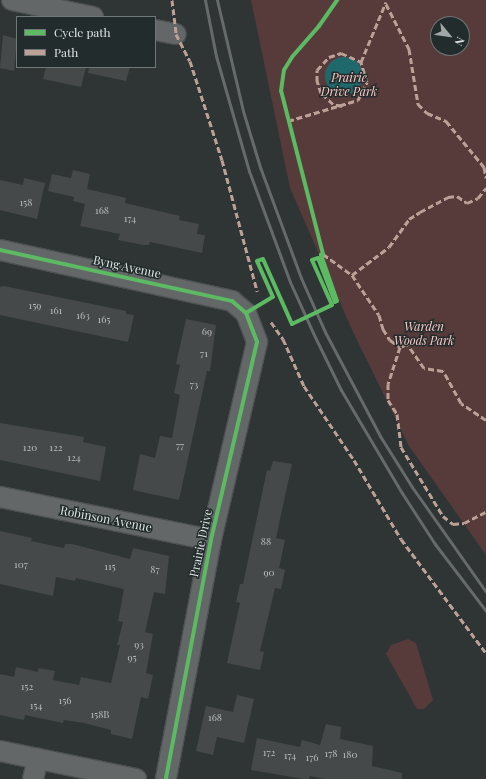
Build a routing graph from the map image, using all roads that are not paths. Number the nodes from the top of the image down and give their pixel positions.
1 (12, 0) edge
2 (61, 5) edge
3 (90, 16) edge
4 (156, 30) edge
5 (176, 34) dead end
6 (0, 250) edge
7 (246, 313) joint
8 (0, 497) edge
9 (212, 540) junction
10 (0, 751) edge
11 (38, 759) junction
12 (33, 779) edge
13 (136, 779) edge
14 (166, 779) edge

1 - 2 street
2 - 3 street
4 - 5 street
6 - 7 street, Byng Avenue
7 - 9 street, Prairie Drive
8 - 9 street, Robinson Avenue
9 - 14 street, Prairie Drive
10 - 11 street
11 - 12 street
11 - 13 street

